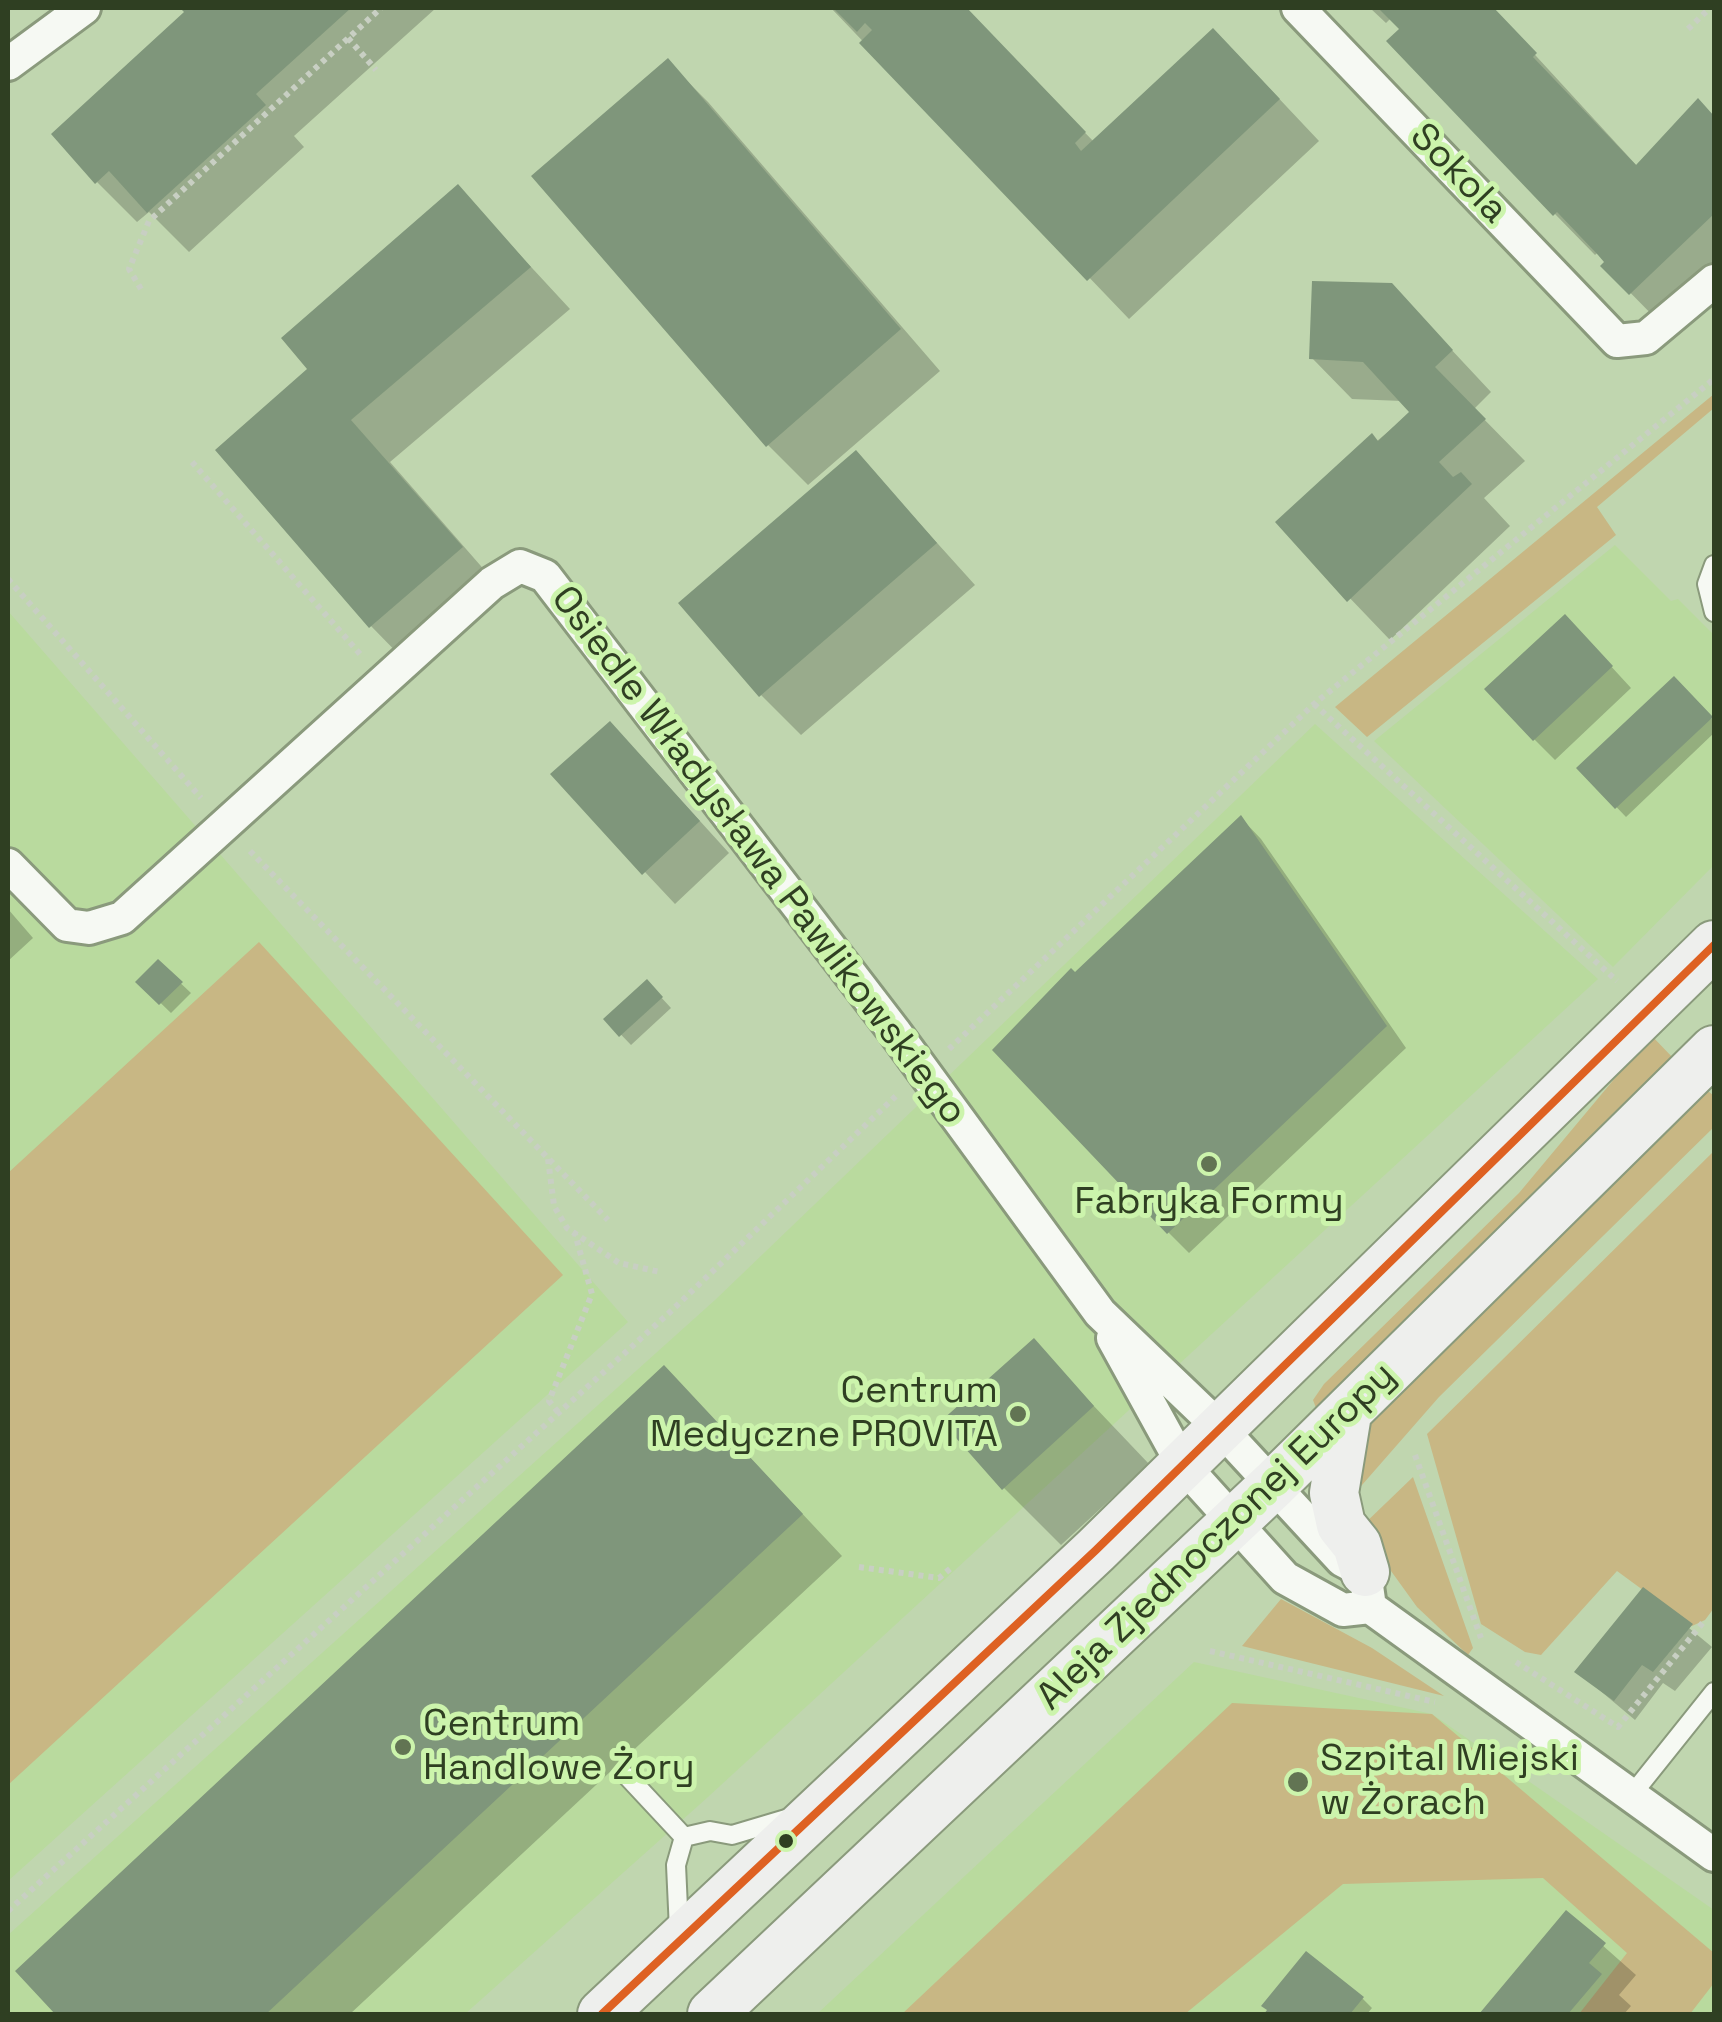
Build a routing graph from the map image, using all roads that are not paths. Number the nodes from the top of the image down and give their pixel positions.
1 (84, 8) edge
2 (1298, 8) edge
3 (8, 64) edge
4 (1714, 281) edge
5 (1714, 566) edge
6 (1714, 612) edge
7 (8, 865) edge
8 (1714, 945) edge
9 (1714, 1050) edge
10 (1100, 1313) junction
11 (1346, 1414) junction
12 (1221, 1430) junction
13 (1183, 1465) junction
14 (1274, 1484) junction
15 (1236, 1520) junction
16 (1368, 1590) junction
17 (1714, 1692) edge
18 (628, 1777) dead end
19 (1630, 1797) junction
20 (823, 1807) junction
21 (684, 1837) junction
22 (1714, 1855) edge
23 (679, 1942) junction
24 (602, 2014) edge
25 (712, 2014) edge

1 - 3 street
2 - 4 street, Sokola
5 - 6 lane
7 - 10 street, Osiedle Władysława Pawlikowskiego
8 - 12 main road, Aleja Zjednoczonej Europy
9 - 11 main road, Aleja Zjednoczonej Europy
10 - 12 street, Osiedle Władysława Pawlikowskiego
10 - 13 street, Osiedle Władysława Pawlikowskiego
11 - 14 main road, Aleja Zjednoczonej Europy
11 - 16 main road
12 - 13 main road, Aleja Zjednoczonej Europy
12 - 14 street, Osiedle Władysława Pawlikowskiego
13 - 15 street, Osiedle Władysława Pawlikowskiego
13 - 20 main road, Aleja Zjednoczonej Europy
14 - 15 main road, Aleja Zjednoczonej Europy
14 - 16 street, Osiedle Władysława Pawlikowskiego
15 - 16 street, Osiedle Władysława Pawlikowskiego
15 - 25 main road, Aleja Zjednoczonej Europy
16 - 19 street, Osiedle Władysława Pawlikowskiego
17 - 19 lane
18 - 21 lane
19 - 22 street, Osiedle Władysława Pawlikowskiego
20 - 21 lane
20 - 23 main road, Aleja Zjednoczonej Europy
21 - 23 lane
23 - 24 main road, Aleja Zjednoczonej Europy

